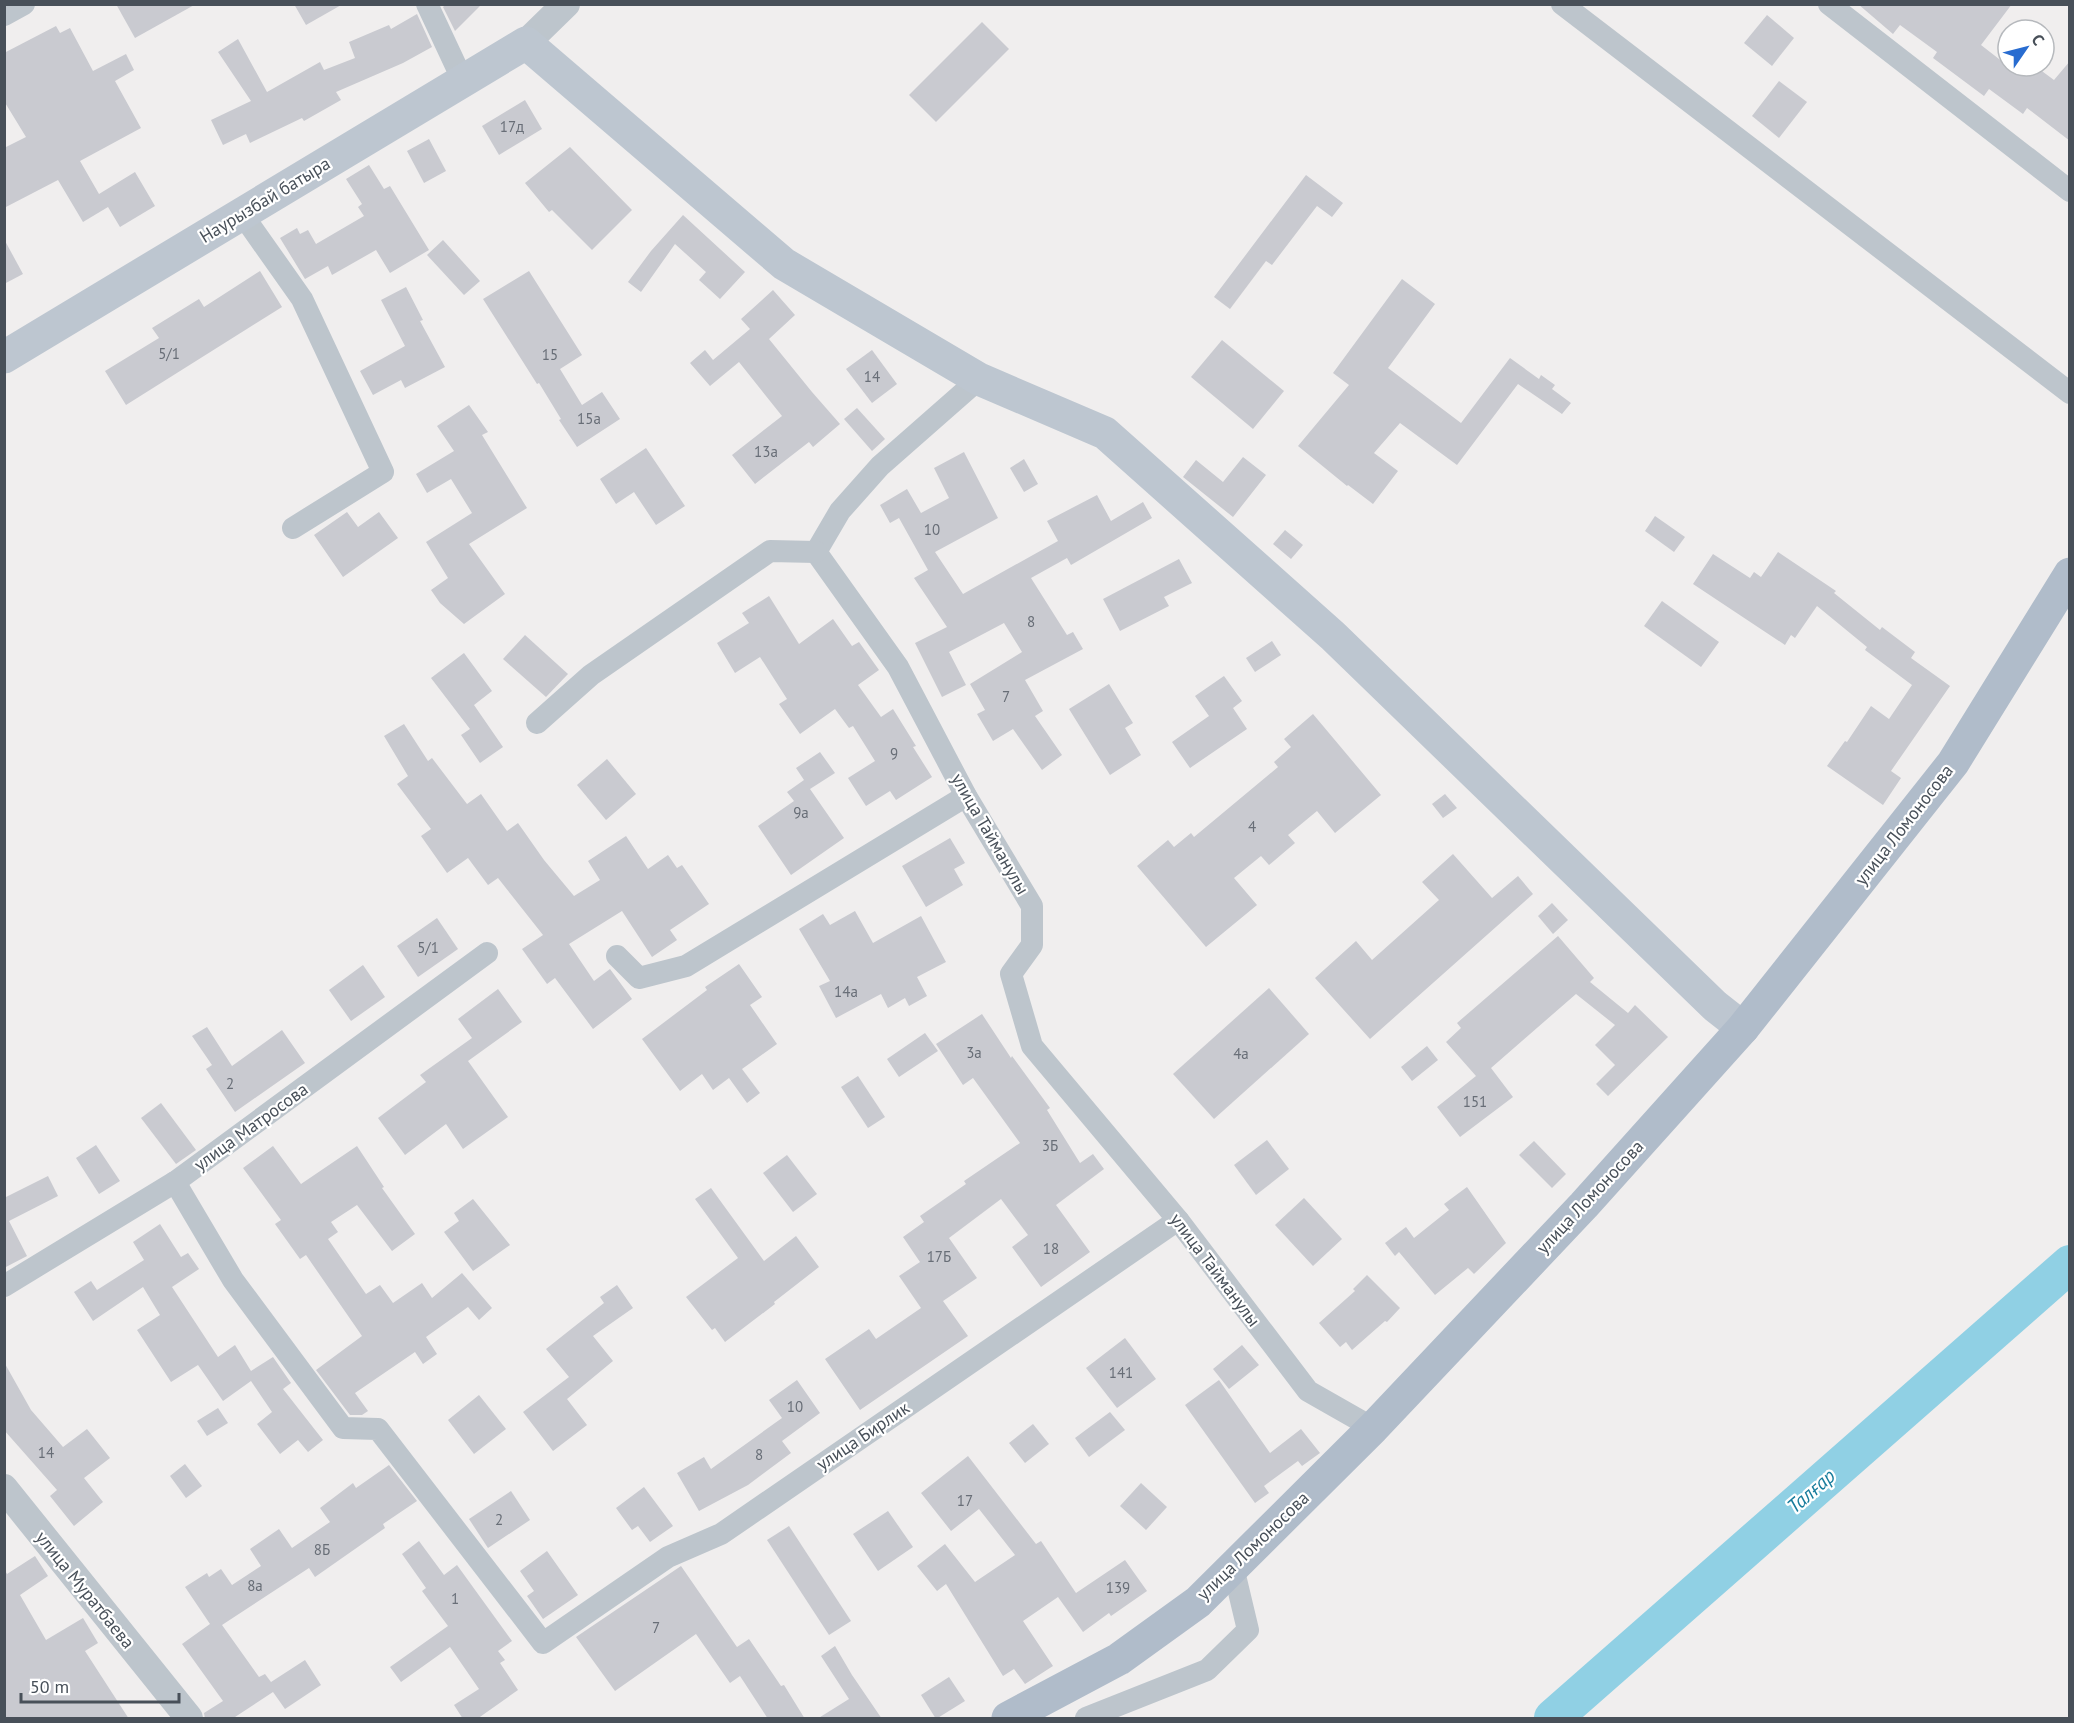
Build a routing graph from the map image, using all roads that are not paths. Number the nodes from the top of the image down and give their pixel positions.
1 (24, 4) edge
2 (428, 4) edge
3 (566, 4) edge
4 (1562, 4) edge
5 (1829, 4) edge
6 (4, 15) edge
7 (526, 44) junction
8 (463, 81) junction
9 (2070, 191) edge
10 (242, 214) junction
11 (4, 357) edge
12 (979, 379) junction
13 (2070, 393) edge
14 (293, 528) dead end
15 (816, 552) junction
16 (2070, 574) edge
17 (537, 723) dead end
18 (966, 796) junction
19 (488, 953) dead end
20 (617, 956) dead end
21 (1743, 1028) junction
22 (175, 1182) junction
23 (1178, 1220) junction
24 (4, 1286) edge
25 (1373, 1428) junction
26 (4, 1488) edge
27 (1233, 1567) junction
28 (189, 1719) edge
29 (1008, 1719) edge
30 (1086, 1719) edge

1 - 6 street
2 - 8 street
3 - 7 street
4 - 13 street
5 - 9 street
7 - 8 main road, Наурызбай батыра
7 - 12 main road
8 - 10 main road, Наурызбай батыра
10 - 11 main road, Наурызбай батыра
10 - 14 street
12 - 15 street
12 - 21 main road
15 - 17 street
15 - 18 street, улица Тайманулы
16 - 21 main road, улица Ломоносова
18 - 20 street
18 - 23 street, улица Тайманулы
19 - 22 street, улица Матросова
21 - 25 main road, улица Ломоносова
22 - 23 street, улица Бирлик
22 - 24 street, улица Матросова
23 - 25 street, улица Тайманулы
25 - 27 main road, улица Ломоносова
26 - 28 street, улица Муратбаева
27 - 29 main road, улица Ломоносова
27 - 30 street

